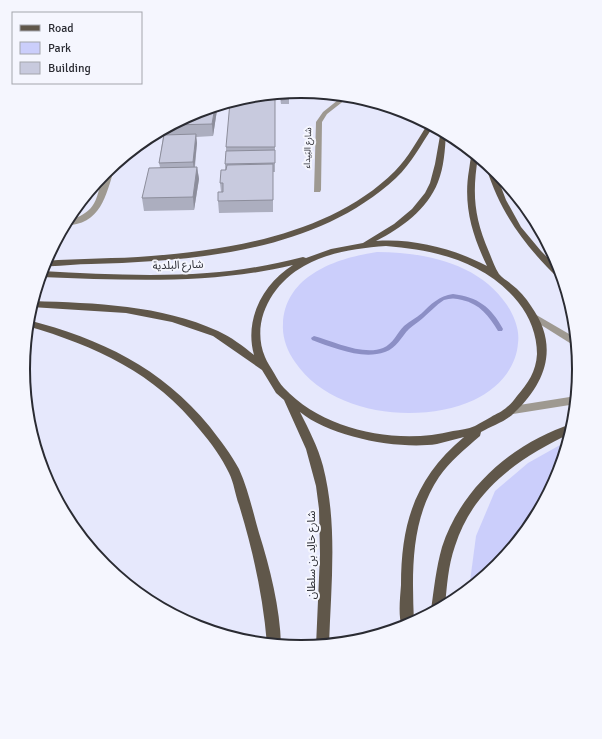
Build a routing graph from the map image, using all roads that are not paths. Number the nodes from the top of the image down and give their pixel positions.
1 (340, 102) edge
2 (428, 130) edge
3 (442, 138) edge
4 (474, 161) edge
5 (107, 180) edge
6 (495, 180) edge
7 (317, 190) dead end
8 (75, 221) edge
9 (362, 245) junction
10 (315, 257) junction
11 (52, 263) edge
12 (551, 267) edge
13 (47, 274) edge
14 (496, 276) junction
15 (38, 304) edge
16 (533, 316) junction
17 (34, 325) edge
18 (570, 339) edge
19 (264, 367) junction
20 (289, 399) junction
21 (570, 401) edge
22 (513, 410) junction
23 (483, 428) junction
24 (565, 431) edge
25 (438, 603) edge
26 (408, 619) edge
27 (273, 639) edge
28 (322, 640) edge

1 - 7 street, شارع البَيداء
2 - 11 main road
3 - 9 main road
4 - 14 main road
5 - 8 street
6 - 12 main road
9 - 10 main road
9 - 14 main road
10 - 13 main road, شارع البلدية
10 - 19 main road
14 - 16 main road
15 - 19 main road
16 - 18 street
16 - 22 main road
17 - 27 main road
19 - 20 main road
20 - 23 main road
20 - 28 main road, شارع خالِد بن سلطان
21 - 22 street
22 - 23 main road
23 - 26 main road
24 - 25 main road

